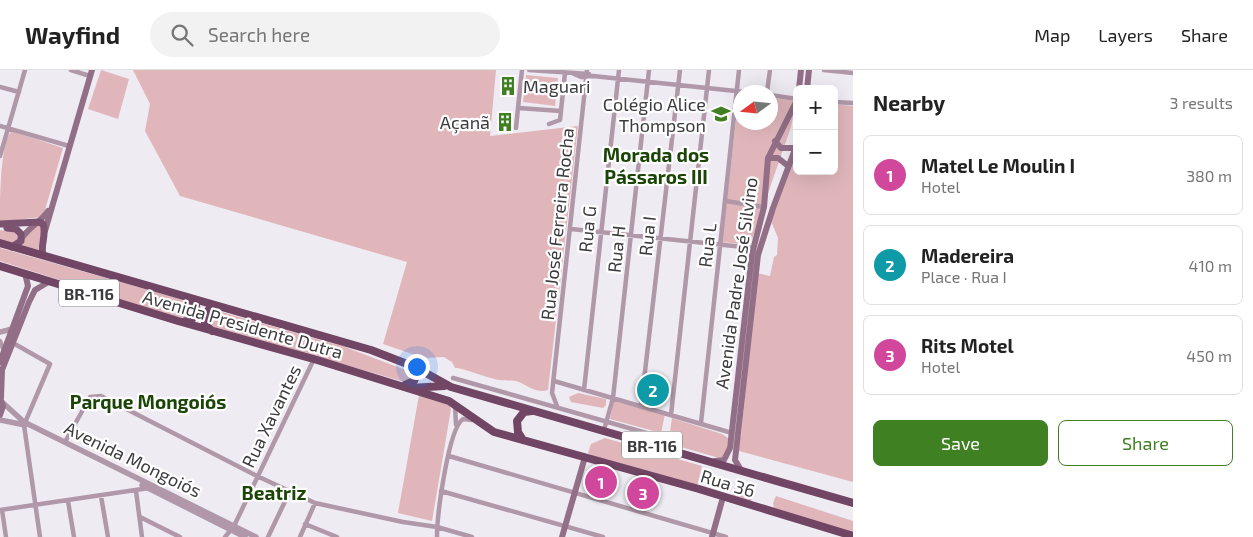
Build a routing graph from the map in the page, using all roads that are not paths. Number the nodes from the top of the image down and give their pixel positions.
1 (25, 70) edge
2 (71, 70) edge
3 (522, 70) edge
4 (529, 70) edge
5 (619, 70) edge
6 (649, 70) edge
7 (680, 70) edge
8 (710, 70) edge
9 (739, 70) edge
10 (770, 70) edge
11 (801, 70) edge
12 (809, 70) edge
13 (824, 70) edge
14 (91, 73) edge
15 (565, 73) junction
16 (587, 73) edge
17 (853, 73) edge
18 (618, 79) junction
19 (648, 83) junction
20 (738, 85) edge
21 (768, 85) edge
22 (799, 85) edge
23 (807, 85) edge
24 (678, 86) junction
25 (0, 87) edge
26 (707, 89) junction
27 (19, 92) junction
28 (733, 92) edge
29 (778, 96) edge
30 (793, 98) edge
31 (838, 102) edge
32 (853, 103) edge
33 (793, 107) edge
34 (518, 108) junction
35 (561, 111) junction
36 (549, 124) dead end
37 (0, 126) edge
38 (516, 128) dead end
39 (9, 129) junction
40 (733, 130) edge
41 (775, 141) junction
42 (69, 146) junction
43 (793, 146) edge
44 (793, 154) edge
45 (0, 156) edge
46 (768, 158) junction
47 (788, 166) junction
48 (726, 201) junction
49 (53, 203) junction
50 (764, 207) junction
51 (34, 223) junction
52 (0, 226) edge
53 (571, 229) junction
54 (45, 231) junction
55 (601, 232) junction
56 (631, 236) junction
57 (22, 238) junction
58 (661, 239) junction
59 (690, 241) junction
60 (0, 243) edge
61 (721, 244) junction
62 (12, 246) junction
63 (753, 248) junction
64 (44, 255) junction
65 (0, 266) edge
66 (25, 274) junction
67 (50, 281) junction
68 (28, 286) junction
69 (35, 290) junction
70 (184, 295) junction
71 (219, 306) junction
72 (178, 322) junction
73 (12, 329) junction
74 (213, 331) junction
75 (0, 332) edge
76 (0, 341) edge
77 (13, 343) junction
78 (4, 351) junction
79 (314, 359) junction
80 (0, 362) edge
81 (407, 364) junction
82 (453, 378) dead end
83 (554, 381) junction
84 (404, 387) junction
85 (451, 387) junction
86 (584, 390) junction
87 (552, 393) junction
88 (613, 398) junction
89 (1, 400) edge
90 (454, 402) junction
91 (543, 402) junction
92 (557, 406) junction
93 (642, 406) junction
94 (534, 410) junction
95 (0, 415) edge
96 (672, 415) junction
97 (0, 420) edge
98 (607, 420) junction
99 (24, 423) junction
100 (701, 423) junction
101 (480, 424) junction
102 (455, 426) junction
103 (604, 430) junction
104 (732, 433) junction
105 (523, 440) junction
106 (65, 442) junction
107 (661, 448) junction
108 (449, 456) junction
109 (584, 456) junction
110 (709, 462) junction
111 (744, 472) junction
112 (257, 476) junction
113 (150, 486) junction
114 (136, 491) junction
115 (290, 491) junction
116 (441, 491) junction
117 (575, 493) junction
118 (102, 496) junction
119 (723, 497) junction
120 (68, 501) junction
121 (316, 503) junction
122 (853, 503) edge
123 (35, 505) junction
124 (1, 510) edge
125 (140, 517) junction
126 (305, 524) junction
127 (437, 526) junction
128 (565, 526) junction
129 (232, 528) junction
130 (712, 535) edge
131 (853, 536) edge
132 (6, 537) edge
133 (40, 537) edge
134 (74, 537) edge
135 (108, 537) edge
136 (142, 537) edge
137 (180, 537) edge
138 (224, 537) edge
139 (245, 537) edge
140 (256, 537) edge
141 (268, 537) edge
142 (300, 537) edge
143 (337, 537) edge
144 (437, 537) edge
145 (472, 537) edge
146 (562, 537) edge
147 (603, 537) edge
148 (726, 537) edge

1 - 27 street
2 - 14 street
3 - 34 street
4 - 15 street
5 - 18 street, Rua G
6 - 19 street, Rua H
7 - 24 street, Rua I
8 - 26 street
9 - 20 street, Rua L
10 - 21 street
11 - 22 main road
12 - 23 main road
13 - 17 street
14 - 42 main road
15 - 16 street
15 - 35 street
16 - 18 street
16 - 53 street, Rua José Ferreira Rocha
18 - 19 street
18 - 55 street, Rua G
19 - 24 street
19 - 56 street, Rua H
24 - 26 street
24 - 58 street, Rua I
25 - 27 street
26 - 28 street
26 - 59 street
27 - 39 street
29 - 30 street
31 - 32 street
33 - 41 main road, Avenida Padre José Silvino
34 - 35 street
34 - 38 street
35 - 36 street
37 - 39 street
39 - 42 street
39 - 45 street
40 - 48 street, Rua L
41 - 43 main road
41 - 46 main road, Avenida Padre José Silvino
42 - 49 main road
44 - 47 main road, Avenida Padre José Silvino
46 - 47 main road
46 - 50 main road, Avenida Padre José Silvino
47 - 111 main road, Avenida Padre José Silvino
48 - 50 street
48 - 61 street, Rua L
49 - 51 main road
49 - 54 main road
50 - 63 main road, Avenida Padre José Silvino
51 - 52 main road
51 - 54 main road
51 - 57 main road
52 - 57 main road
53 - 55 street
53 - 83 street, Rua José Ferreira Rocha
54 - 64 main road
55 - 56 street
55 - 86 street, Rua G
56 - 58 street
56 - 88 street, Rua H
57 - 62 main road
58 - 59 street
58 - 93 street, Rua I
59 - 61 street
59 - 96 street
60 - 62 highway, BR-116
61 - 63 street
61 - 100 street, Rua L
62 - 64 highway, BR-116
63 - 104 main road, Avenida Padre José Silvino
64 - 70 highway, Avenida Presidente Dutra / BR-116
65 - 66 highway, Avenida Presidente Dutra / BR-116
66 - 67 highway, Avenida Presidente Dutra / BR-116
66 - 68 main road
67 - 69 main road
67 - 72 highway, Avenida Presidente Dutra / BR-116
68 - 69 main road
68 - 73 main road
69 - 77 main road
70 - 71 highway, Avenida Presidente Dutra / BR-116
70 - 72 highway
71 - 74 highway
71 - 81 highway, Avenida Presidente Dutra / BR-116
72 - 74 highway, Avenida Presidente Dutra / BR-116
73 - 75 street
73 - 78 main road
74 - 79 highway, Avenida Presidente Dutra / BR-116
76 - 78 street
77 - 89 main road
77 - 99 street
78 - 80 main road
79 - 84 highway, Avenida Presidente Dutra / BR-116
79 - 112 street, Rua Xavantes
81 - 84 highway
81 - 85 highway, Avenida Presidente Dutra / BR-116
82 - 91 street
83 - 86 street
83 - 87 street, Rua José Ferreira Rocha
84 - 85 highway, Avenida Presidente Dutra / BR-116
84 - 90 highway
85 - 94 highway, Avenida Presidente Dutra / BR-116
86 - 88 street
87 - 91 street
87 - 92 street
88 - 93 street
88 - 98 street, Rua H
89 - 95 main road
89 - 99 street, Avenida Mongoiós
90 - 101 highway, Rua 36
90 - 102 street
91 - 92 street
92 - 98 street
93 - 96 street
94 - 103 highway, Avenida Presidente Dutra / BR-116
94 - 105 highway
96 - 100 street
97 - 99 street, Avenida Mongoiós
98 - 103 street, Rua H
98 - 107 street
99 - 106 street, Avenida Mongoiós
99 - 113 street, Avenida Mongoiós
99 - 123 street
100 - 104 street
101 - 102 street
101 - 105 highway, Rua 36
102 - 108 street
103 - 107 highway, Avenida Presidente Dutra / BR-116
104 - 110 main road, Avenida Padre José Silvino
105 - 109 highway, Rua 36
106 - 112 street
106 - 113 street, Avenida Mongoiós
107 - 110 highway, Avenida Presidente Dutra / BR-116
108 - 116 street
108 - 117 street
109 - 117 main road
109 - 119 highway, Rua 36
110 - 111 highway, Avenida Presidente Dutra / BR-116
111 - 122 highway, Avenida Presidente Dutra / BR-116
112 - 115 street
112 - 129 street, Rua Xavantes
113 - 114 street
113 - 129 street, Avenida Mongoiós
114 - 118 street
114 - 125 street
115 - 121 street
115 - 141 street
116 - 127 street
116 - 128 street
117 - 128 main road
117 - 130 street
118 - 120 street
118 - 135 street
119 - 130 main road
119 - 131 highway, Rua 36
120 - 123 street
120 - 134 street
121 - 126 street
121 - 127 street
123 - 124 street
123 - 133 street
124 - 132 street
125 - 136 street
125 - 137 street
126 - 142 street
126 - 143 street
127 - 144 street
127 - 145 street
128 - 146 main road
128 - 147 street
129 - 138 street, Rua Xavantes
129 - 139 street, Avenida Mongoiós
129 - 140 street, Avenida Mongoiós
130 - 148 street

